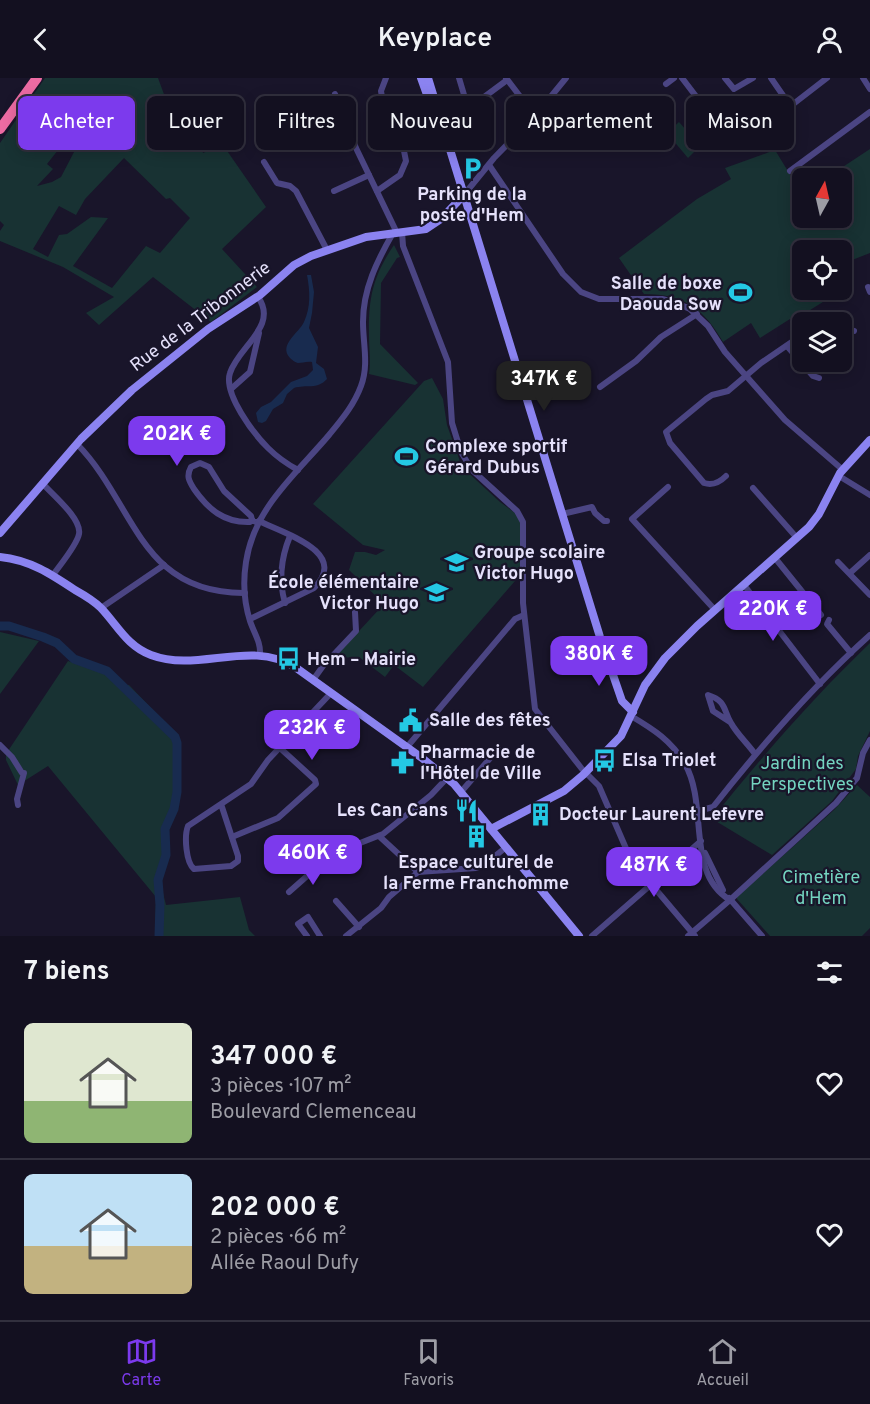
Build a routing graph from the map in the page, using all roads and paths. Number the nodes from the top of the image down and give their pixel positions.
1 (29, 78) edge
2 (37, 78) edge
3 (386, 78) edge
4 (421, 78) edge
5 (428, 78) edge
6 (459, 78) edge
7 (566, 78) edge
8 (675, 78) edge
9 (682, 78) edge
10 (725, 78) edge
11 (753, 78) edge
12 (771, 78) edge
13 (863, 78) edge
14 (507, 79) edge
15 (822, 80) edge
16 (666, 84) dead end
17 (870, 89) edge
18 (427, 96) edge
19 (433, 96) edge
20 (520, 96) edge
21 (551, 96) edge
22 (696, 96) edge
23 (783, 96) edge
24 (794, 104) edge
25 (870, 112) edge
26 (0, 118) edge
27 (0, 129) edge
28 (506, 147) edge
29 (356, 148) edge
30 (449, 150) edge
31 (264, 162) dead end
32 (489, 165) junction
33 (790, 171) dead end
34 (369, 175) junction
35 (334, 191) dead end
36 (377, 191) junction
37 (463, 196) junction
38 (396, 233) junction
39 (327, 250) junction
40 (258, 297) junction
41 (697, 314) junction
42 (260, 330) junction
43 (792, 342) edge
44 (787, 346) junction
45 (746, 376) junction
46 (819, 378) dead end
47 (600, 387) dead end
48 (231, 389) junction
49 (870, 441) edge
50 (77, 444) junction
51 (298, 470) junction
52 (841, 473) junction
53 (726, 476) dead end
54 (43, 484) junction
55 (668, 487) dead end
56 (753, 488) dead end
57 (870, 495) edge
58 (562, 514) junction
59 (257, 521) junction
60 (607, 521) dead end
61 (0, 533) edge
62 (290, 536) junction
63 (797, 538) junction
64 (870, 555) edge
65 (0, 557) edge
66 (774, 558) junction
67 (838, 562) dead end
68 (164, 566) junction
69 (850, 573) junction
70 (53, 575) junction
71 (744, 585) junction
72 (245, 593) junction
73 (870, 595) edge
74 (285, 603) junction
75 (101, 608) junction
76 (715, 610) junction
77 (355, 612) dead end
78 (525, 615) junction
79 (821, 615) dead end
80 (250, 619) junction
81 (830, 620) dead end
82 (870, 635) edge
83 (851, 652) junction
84 (260, 655) junction
85 (313, 680) junction
86 (820, 684) junction
87 (331, 693) junction
88 (631, 715) junction
89 (730, 722) dead end
90 (870, 740) edge
91 (0, 745) edge
92 (407, 747) junction
93 (280, 748) junction
94 (498, 749) dead end
95 (756, 754) junction
96 (586, 772) junction
97 (447, 778) junction
98 (461, 792) junction
99 (221, 804) junction
100 (18, 805) dead end
101 (698, 811) junction
102 (491, 829) junction
103 (379, 836) junction
104 (232, 837) junction
105 (701, 841) junction
106 (505, 848) junction
107 (418, 872) junction
108 (651, 884) junction
109 (289, 892) dead end
110 (730, 900) junction
111 (336, 901) dead end
112 (359, 927) junction
113 (692, 935) edge
114 (307, 936) edge
115 (320, 936) edge
116 (346, 936) edge
117 (579, 936) edge
118 (592, 936) edge
119 (762, 936) edge

1 - 26 highway
2 - 27 highway
3 - 36 street
4 - 18 street
5 - 19 street
6 - 14 street
7 - 21 street
8 - 16 street
9 - 22 street
10 - 11 street
12 - 23 street
13 - 17 street
14 - 20 street
15 - 24 street
25 - 33 street
28 - 32 street
29 - 34 street
30 - 37 street
31 - 39 street
32 - 37 street
32 - 41 street
34 - 35 street
34 - 36 street
36 - 38 street
37 - 38 street, Rue de la Tribonnerie
37 - 58 street
38 - 39 street, Rue de la Tribonnerie
38 - 51 street
38 - 78 street
39 - 40 street, Rue de la Tribonnerie
40 - 42 street
40 - 50 street, Rue de la Tribonnerie
41 - 45 street
41 - 47 street
42 - 48 street
42 - 48 street
43 - 44 street
44 - 45 street
44 - 46 street
45 - 52 street
45 - 53 street
48 - 51 street
49 - 52 street
50 - 54 street, Rue de la Tribonnerie
50 - 68 street
51 - 59 street
52 - 57 street
52 - 63 street
54 - 61 street, Rue de la Tribonnerie
54 - 70 street
55 - 76 street
56 - 63 street
58 - 60 street
58 - 88 street
59 - 59 street
59 - 62 street
59 - 72 street
62 - 74 street
62 - 74 street
63 - 66 street
64 - 69 street
65 - 70 street
66 - 71 street
66 - 79 street
67 - 69 street
68 - 72 street
68 - 75 street
69 - 73 street
70 - 75 street
71 - 76 street
71 - 86 street
72 - 80 street
74 - 80 street
75 - 84 street
76 - 88 street
77 - 85 street
78 - 92 street
78 - 96 street
80 - 84 street
81 - 83 street
82 - 83 street
83 - 86 street
84 - 85 street
85 - 87 street
86 - 95 street
87 - 92 street
87 - 93 street
88 - 96 street
88 - 101 street
89 - 95 street
90 - 110 street
91 - 100 street
92 - 97 street
93 - 99 street
93 - 104 street
94 - 98 street
95 - 101 street
96 - 102 street
96 - 108 street
97 - 98 street
97 - 103 street
98 - 102 street
99 - 104 street
99 - 104 street
101 - 105 street
102 - 106 street
103 - 107 street
103 - 109 street
105 - 108 street
105 - 110 street
106 - 107 street
106 - 117 street
107 - 112 street
108 - 113 street
108 - 118 street
110 - 113 street
110 - 119 street
111 - 112 street
112 - 116 street
114 - 115 street

